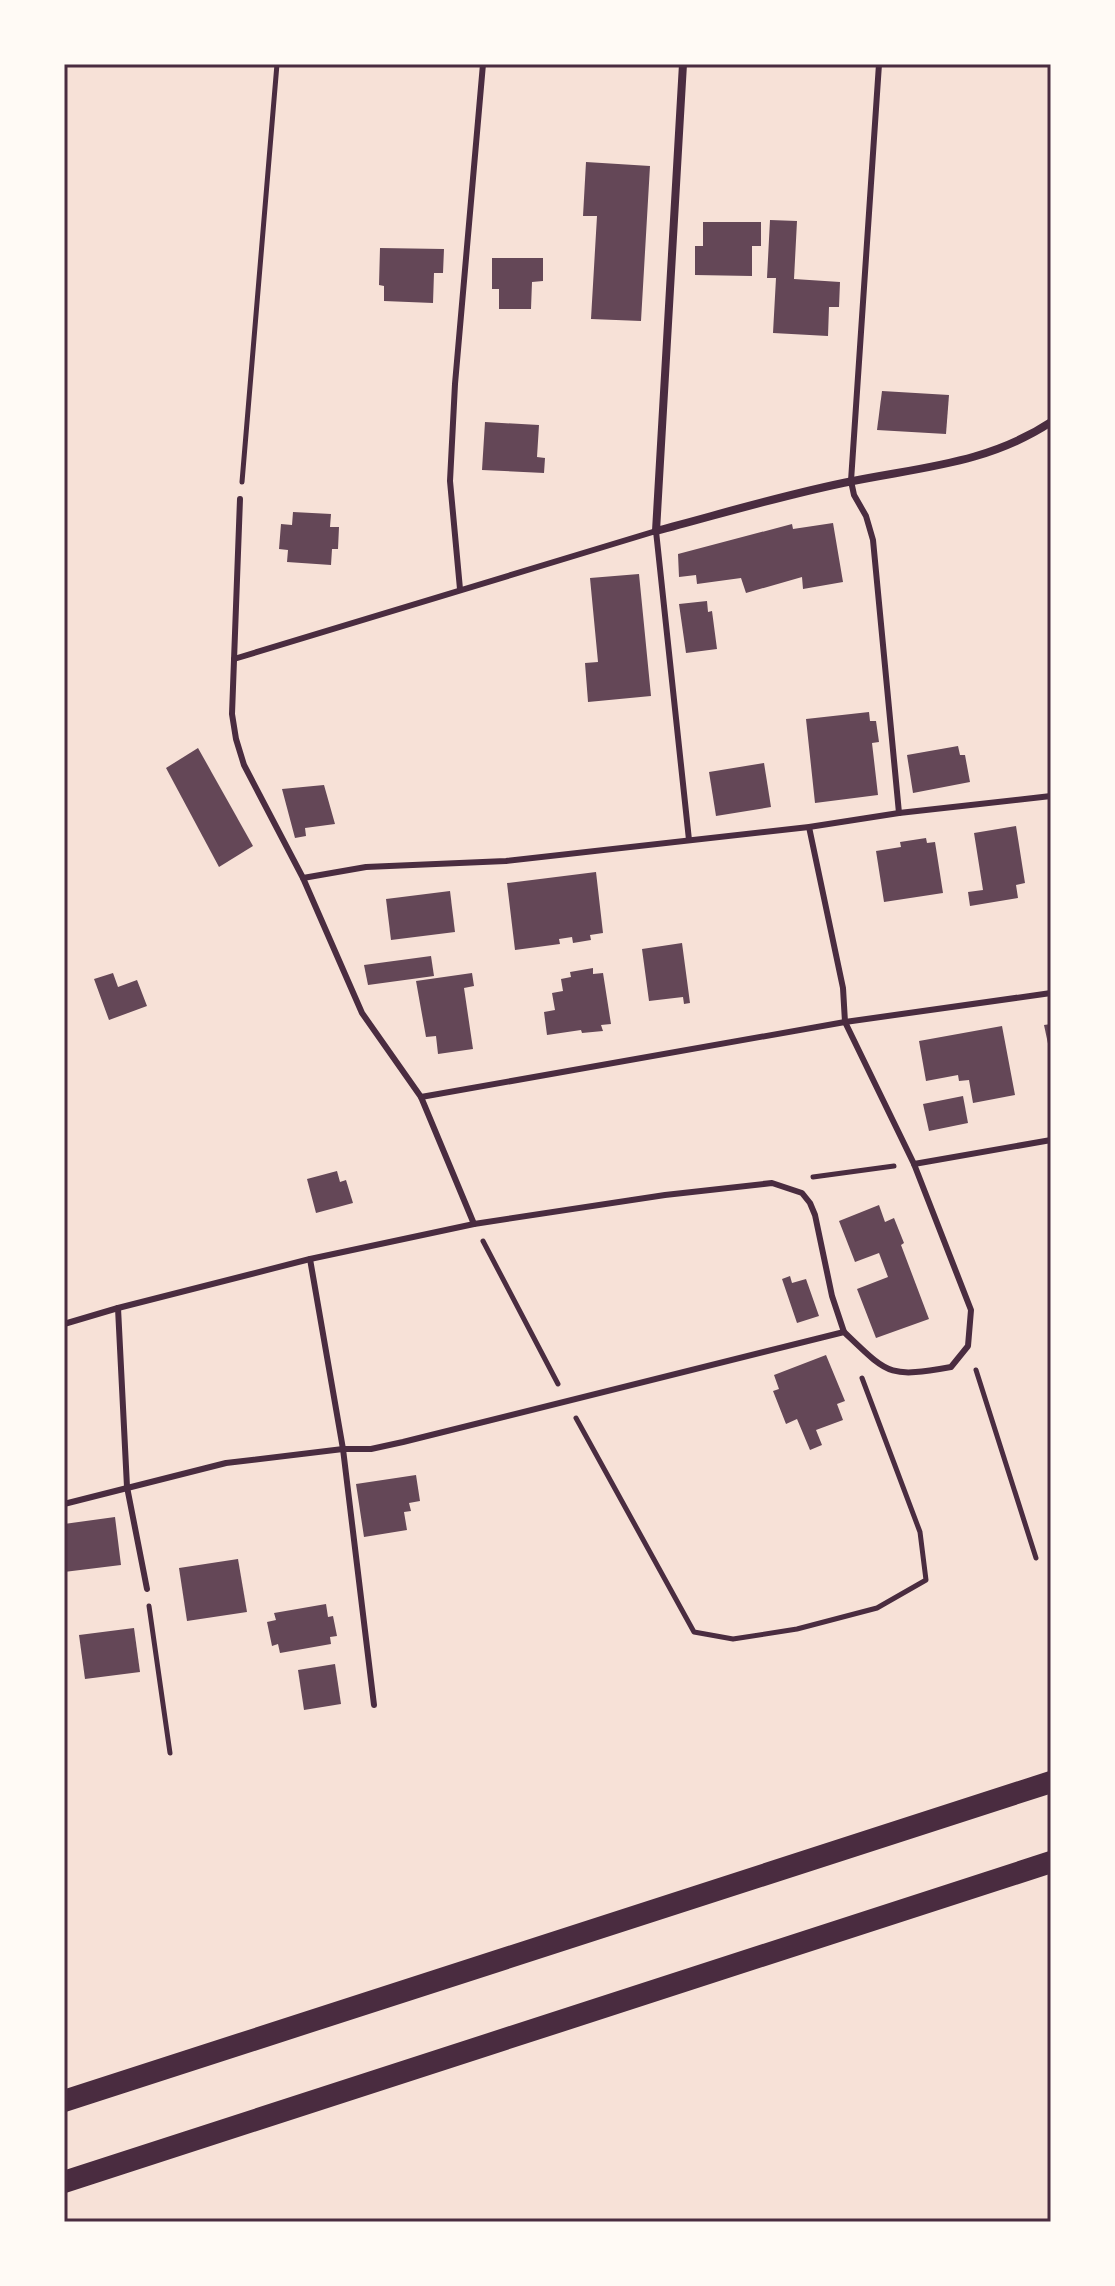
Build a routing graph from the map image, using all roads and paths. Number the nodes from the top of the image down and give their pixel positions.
1 (277, 64) edge
2 (483, 64) edge
3 (683, 64) edge
4 (879, 64) edge
5 (1051, 422) edge
6 (851, 481) junction
7 (240, 499) joint
8 (656, 531) junction
9 (460, 589) junction
10 (234, 659) junction
11 (1051, 796) edge
12 (899, 813) junction
13 (809, 827) junction
14 (689, 840) junction
15 (303, 878) junction
16 (1051, 993) edge
17 (845, 1022) junction
18 (421, 1097) junction
19 (1051, 1140) edge
20 (914, 1164) junction
21 (772, 1183) junction
22 (474, 1224) junction
23 (310, 1259) junction
24 (118, 1308) junction
25 (64, 1324) edge
26 (844, 1332) junction
27 (968, 1346) junction
28 (568, 1403) junction
29 (343, 1449) junction
30 (127, 1487) junction
31 (64, 1504) edge
32 (1036, 1558) dead end
33 (147, 1589) joint
34 (374, 1705) dead end
35 (170, 1753) dead end
36 (1051, 1782) edge
37 (1051, 1862) edge
38 (64, 2101) edge
39 (64, 2182) edge

1 - 7 path
2 - 9 lane
3 - 8 street
4 - 6 lane
5 - 6 street
6 - 8 street
6 - 12 lane
7 - 10 lane
8 - 9 lane
8 - 14 lane
9 - 10 lane
10 - 15 lane
11 - 12 lane
12 - 13 lane
13 - 14 lane
13 - 17 lane
14 - 15 lane
15 - 18 lane
16 - 17 lane
17 - 18 lane
17 - 20 lane
18 - 22 lane
19 - 20 lane
20 - 21 path
20 - 27 lane
21 - 22 lane
21 - 26 lane
22 - 23 lane
22 - 28 path
23 - 24 lane
23 - 29 lane
24 - 25 lane
24 - 30 lane
26 - 27 lane
26 - 28 lane
26 - 28 path
27 - 32 path
28 - 29 lane
29 - 30 lane
29 - 34 lane
30 - 31 lane
30 - 33 lane
33 - 35 path
36 - 38 highway
37 - 39 highway

